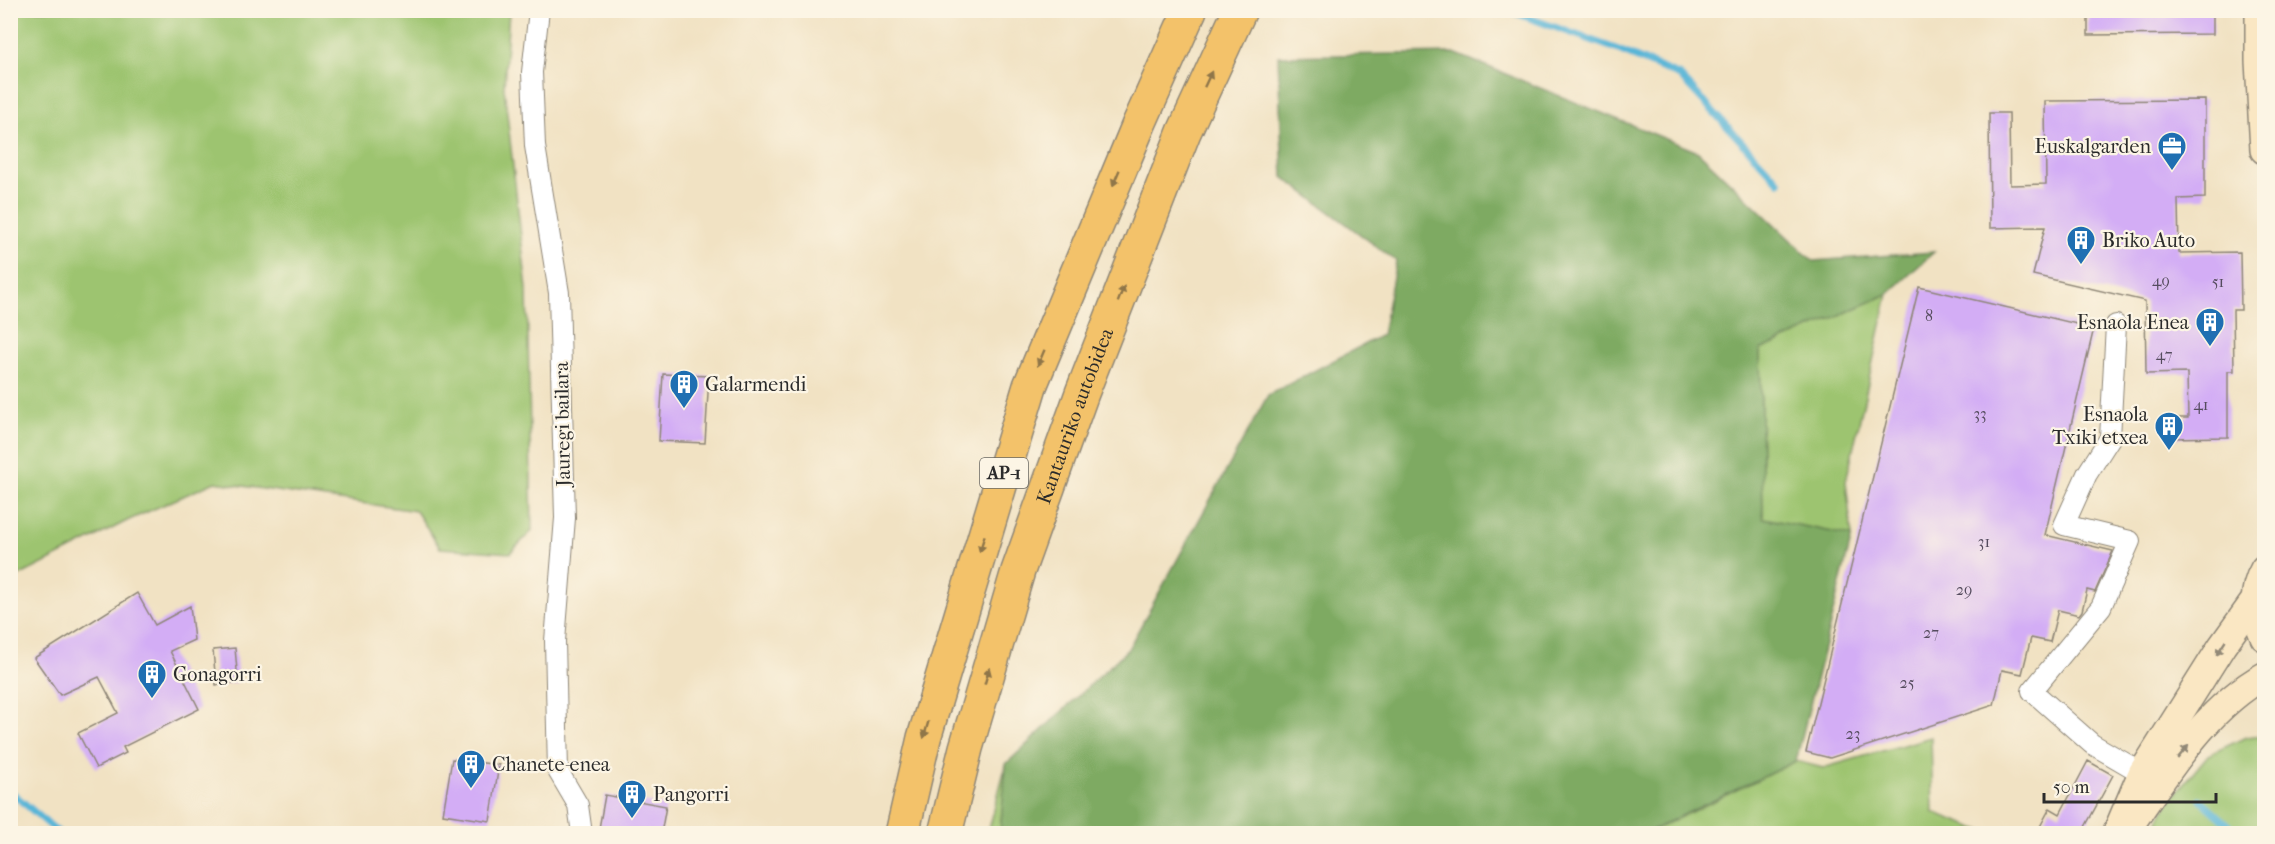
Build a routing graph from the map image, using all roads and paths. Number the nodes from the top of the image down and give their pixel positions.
1 (539, 10) edge
2 (1190, 10) edge
3 (1240, 10) edge
4 (2259, 10) edge
5 (2265, 150) edge
6 (2116, 325) dead end
7 (2265, 569) edge
8 (2254, 600) junction
9 (2265, 637) edge
10 (2265, 675) edge
11 (2142, 774) junction
12 (582, 834) edge
13 (902, 834) edge
14 (945, 834) edge
15 (2116, 834) edge
16 (2124, 834) edge

1 - 12 street, Jauregi bailara
2 -> 13 highway, AP-1
14 -> 3 highway, Kantauriko autobidea / AP-1
4 - 5 main road
6 - 11 street
7 - 8 main road
8 - 9 main road
8 -> 11 main road
16 -> 10 main road
11 - 15 main road

